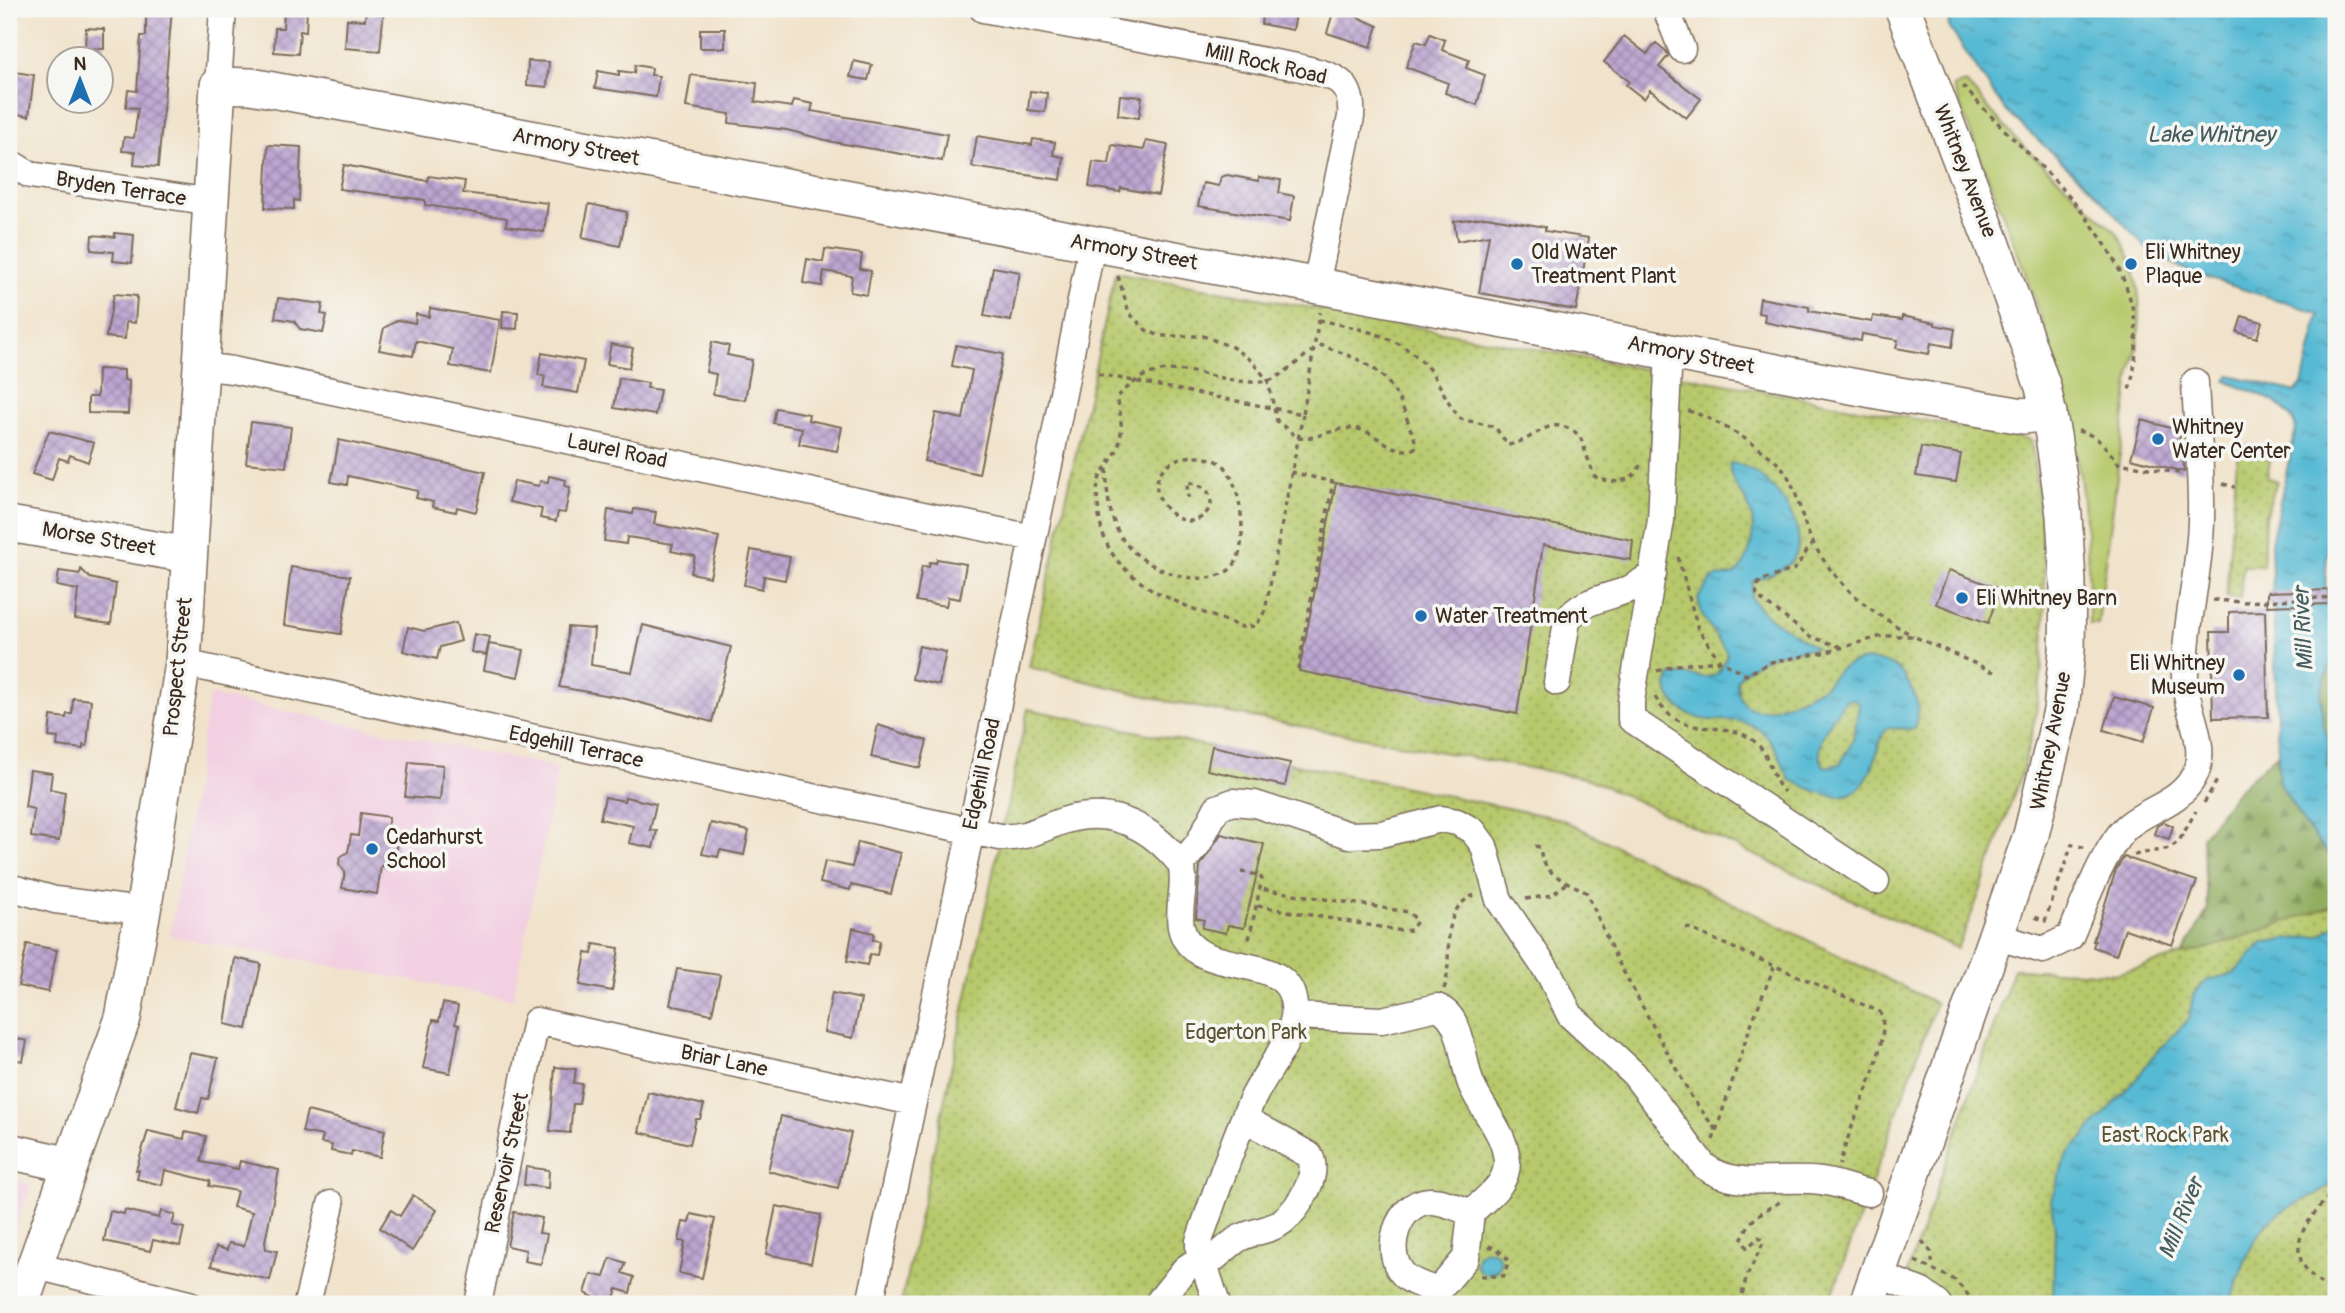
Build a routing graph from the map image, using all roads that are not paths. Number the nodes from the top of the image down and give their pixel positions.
1 (223, 9) edge
2 (983, 9) edge
3 (1666, 9) edge
4 (1903, 9) edge
5 (1682, 49) dead end
6 (218, 85) junction
7 (16, 174) edge
8 (212, 202) junction
9 (1106, 247) junction
10 (1316, 285) junction
11 (1669, 351) junction
12 (201, 366) junction
13 (2195, 382) dead end
14 (2063, 422) junction
15 (9, 524) edge
16 (1033, 538) junction
17 (189, 555) junction
18 (1653, 574) junction
19 (183, 663) junction
20 (1556, 682) dead end
21 (970, 830) junction
22 (1181, 864) junction
23 (1876, 881) dead end
24 (9, 887) edge
25 (142, 911) junction
26 (1998, 937) junction
27 (1294, 1016) junction
28 (536, 1021) joint
29 (913, 1101) junction
30 (1245, 1119) junction
31 (9, 1151) edge
32 (70, 1165) junction
33 (1869, 1193) dead end
34 (331, 1204) dead end
35 (1471, 1213) junction
36 (1203, 1262) junction
37 (36, 1266) junction
38 (1873, 1289) edge
39 (1439, 1298) edge
40 (9, 1303) edge
41 (14, 1304) edge
42 (21, 1304) edge
43 (187, 1304) edge
44 (307, 1304) edge
45 (478, 1304) edge
46 (870, 1304) edge
47 (1157, 1304) edge
48 (1217, 1304) edge
49 (1938, 1304) edge

1 - 6 street, Prospect Street
2 - 10 street, Mill Rock Road
3 - 5 street
4 - 14 main road, Whitney Avenue
6 - 8 main road, Prospect Street
6 - 9 main road, Armory Street
7 - 8 street, Bryden Terrace
8 - 12 main road, Prospect Street
9 - 10 main road, Armory Street
9 - 16 street, Edgehill Road
10 - 11 main road, Armory Street
11 - 14 main road, Armory Street
11 - 18 street
12 - 16 street, Laurel Road
12 - 17 main road, Prospect Street
13 - 26 street
14 - 26 main road, Whitney Avenue
15 - 17 main road, Morse Street
16 - 21 street, Edgehill Road
17 - 19 main road, Prospect Street
18 - 20 street
18 - 23 street
19 - 21 street, Edgehill Terrace
19 - 25 main road, Prospect Street
21 - 22 street, Edgehill Terrace
21 - 29 street, Edgehill Road
22 - 27 street
22 - 33 street
24 - 25 street
25 - 32 main road, Prospect Street
26 - 38 main road, Whitney Avenue
27 - 30 street
27 - 35 street
28 - 29 street, Briar Lane
28 - 45 street, Reservoir Street
29 - 46 street, Edgehill Road
30 - 36 street
30 - 36 street
31 - 32 main road
32 - 37 main road, Prospect Street
34 - 44 street
35 - 39 street
35 - 39 street
36 - 47 street
36 - 48 street
37 - 42 main road, Prospect Street
37 - 43 street
38 - 49 street
40 - 41 street

